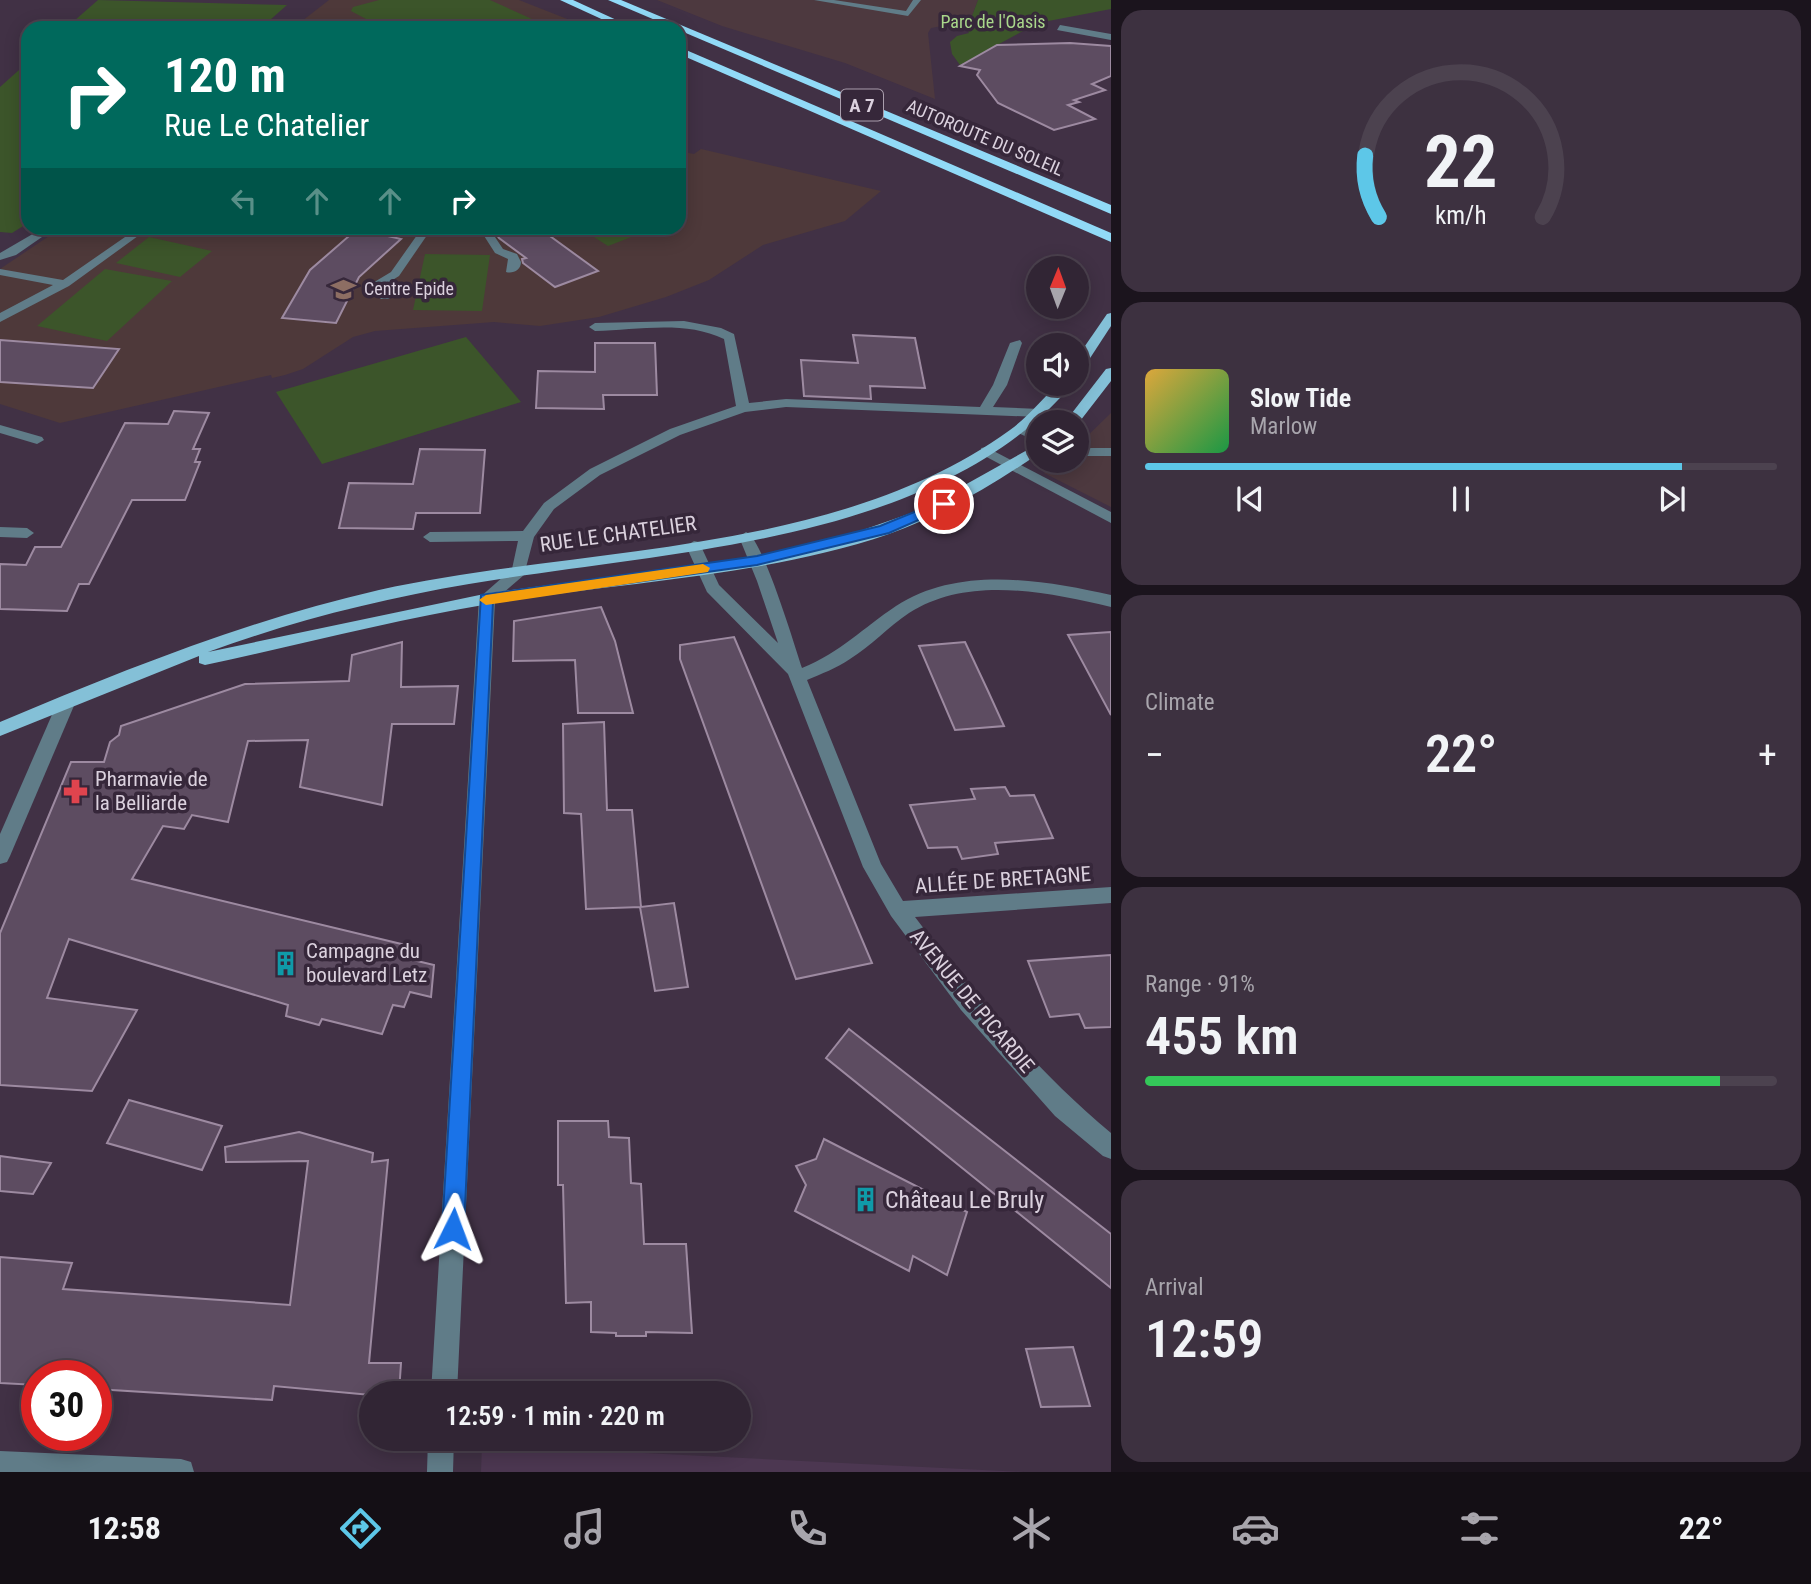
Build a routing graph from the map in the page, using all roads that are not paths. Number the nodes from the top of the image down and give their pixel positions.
1 (565, 0) edge
2 (613, 0) edge
3 (818, 0) edge
4 (917, 0) edge
5 (613, 21) edge
6 (663, 21) edge
7 (1060, 28) dead end
8 (686, 31) edge
9 (1111, 37) edge
10 (686, 53) edge
11 (1111, 210) edge
12 (39, 235) edge
13 (134, 235) edge
14 (422, 235) edge
15 (489, 235) edge
16 (1111, 238) edge
17 (0, 257) edge
18 (510, 270) dead end
19 (0, 272) edge
20 (65, 284) junction
21 (385, 296) dead end
22 (1111, 317) edge
23 (0, 318) edge
24 (596, 327) dead end
25 (1016, 343) dead end
26 (1089, 350) edge
27 (1111, 372) edge
28 (1055, 396) edge
29 (743, 408) junction
30 (1043, 410) edge
31 (1081, 410) edge
32 (984, 411) junction
33 (1026, 412) edge
34 (1026, 425) edge
35 (0, 429) edge
36 (1021, 429) junction
37 (1026, 432) edge
38 (37, 440) dead end
39 (986, 451) junction
40 (1089, 452) edge
41 (1111, 452) edge
42 (1026, 456) edge
43 (1012, 466) junction
44 (1111, 518) edge
45 (0, 532) edge
46 (27, 533) dead end
47 (527, 536) junction
48 (430, 537) dead end
49 (746, 537) junction
50 (694, 545) junction
51 (757, 560) junction
52 (704, 568) junction
53 (519, 571) junction
54 (486, 598) junction
55 (1111, 601) edge
56 (146, 671) junction
57 (797, 677) junction
58 (67, 701) junction
59 (0, 729) edge
60 (0, 856) edge
61 (1111, 895) edge
62 (898, 910) junction
63 (1111, 1148) edge
64 (445, 1381) edge
65 (441, 1451) edge
66 (0, 1464) edge
67 (181, 1472) edge
68 (440, 1472) edge

1 - 5 highway
2 - 6 highway, AUTOROUTE DU SOLEIL / A 7
3 - 4 street
7 - 9 street
8 - 11 highway, AUTOROUTE DU SOLEIL / A 7
10 - 16 highway, AUTOROUTE DU SOLEIL / A 7
12 - 17 street
13 - 20 street
14 - 21 street
15 - 18 street
19 - 20 street
20 - 23 street
22 - 26 main road
24 - 29 street
25 - 32 street
27 - 31 main road
28 - 30 main road, RUE LE CHATELIER
29 - 32 street
29 - 47 street
32 - 33 street
34 - 36 main road, RUE LE CHATELIER
35 - 38 street
36 - 37 street
36 - 39 main road, RUE LE CHATELIER
39 - 43 street
39 - 49 main road, RUE LE CHATELIER
40 - 41 street
42 - 43 main road, RUE LE CHATELIER
43 - 44 street
43 - 51 main road, RUE LE CHATELIER
45 - 46 street
47 - 48 street
47 - 53 street
49 - 50 main road, RUE LE CHATELIER
49 - 51 street, AVENUE DE PICARDIE
50 - 52 street, AVENUE DE PICARDIE
50 - 53 main road, RUE LE CHATELIER
51 - 52 main road, RUE LE CHATELIER
51 - 57 street, AVENUE DE PICARDIE
52 - 54 main road, RUE LE CHATELIER
52 - 57 street, AVENUE DE PICARDIE
53 - 54 street
53 - 56 main road, RUE LE CHATELIER
54 - 56 main road, RUE LE CHATELIER
54 - 64 street
55 - 57 street
56 - 58 main road, RUE LE CHATELIER
57 - 62 street, AVENUE DE PICARDIE
58 - 59 main road, RUE LE CHATELIER
58 - 60 street
61 - 62 street, ALLÉE DE BRETAGNE
62 - 63 street, AVENUE DE PICARDIE
65 - 68 street
66 - 67 street

